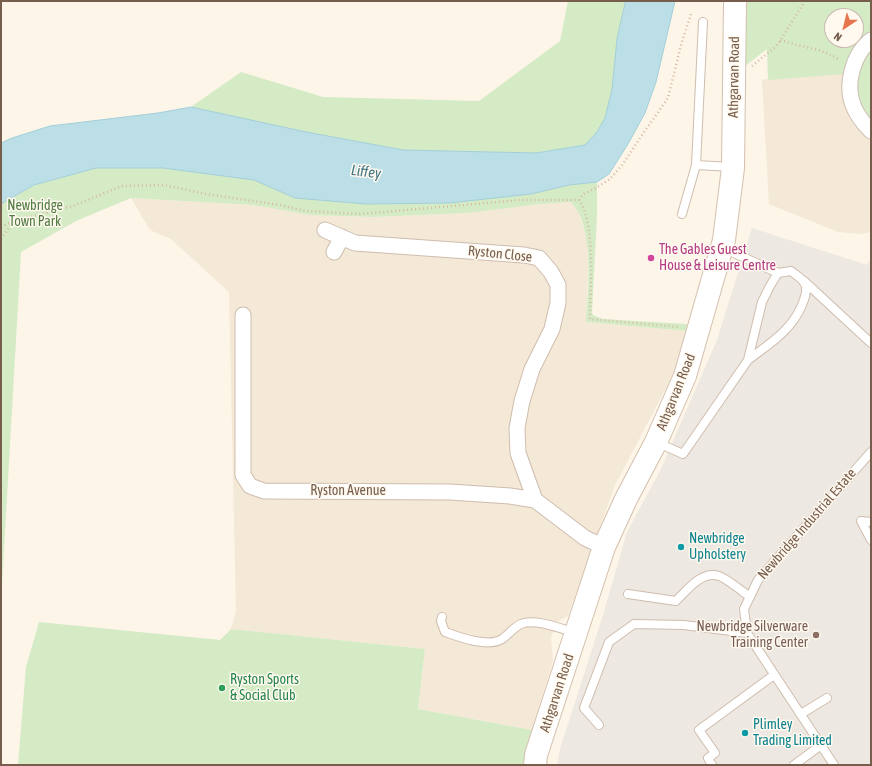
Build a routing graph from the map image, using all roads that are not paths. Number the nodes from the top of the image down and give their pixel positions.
1 (735, 1) edge
2 (703, 22) dead end
3 (871, 40) edge
4 (871, 131) edge
5 (696, 165) junction
6 (733, 168) junction
7 (682, 214) dead end
8 (325, 230) dead end
9 (342, 238) junction
10 (722, 248) junction
11 (334, 252) dead end
12 (778, 274) junction
13 (802, 279) junction
14 (242, 315) dead end
15 (871, 343) edge
16 (748, 360) junction
17 (656, 442) junction
18 (871, 452) edge
19 (535, 500) junction
20 (871, 522) edge
21 (871, 540) edge
22 (604, 547) junction
23 (628, 594) dead end
24 (750, 597) junction
25 (442, 617) dead end
26 (576, 633) junction
27 (747, 633) junction
28 (774, 675) junction
29 (827, 698) dead end
30 (801, 714) junction
31 (599, 725) dead end
32 (821, 745) junction
33 (535, 765) edge
34 (712, 765) edge
35 (794, 765) edge
36 (834, 765) edge

1 - 6 main road, Athgarvan Road
2 - 5 lane
3 - 4 street
5 - 6 lane
5 - 7 lane
6 - 10 main road, Athgarvan Road
8 - 9 street, Ryston Close
9 - 11 street
9 - 19 street, Ryston Close
10 - 12 lane
10 - 17 main road, Athgarvan Road
12 - 13 lane
12 - 16 lane
13 - 15 lane
13 - 16 lane
14 - 19 street, Ryston Avenue
16 - 17 lane
17 - 22 main road, Athgarvan Road
18 - 24 lane, Newbridge Industrial Estate
19 - 22 street, Ryston Avenue
20 - 21 lane
22 - 26 main road, Athgarvan Road
23 - 24 lane
24 - 27 lane, Newbridge Industrial Estate
25 - 26 lane
26 - 33 main road, Athgarvan Road
27 - 28 lane, Newbridge Industrial Estate
27 - 31 lane
28 - 30 lane, Newbridge Industrial Estate
28 - 34 lane
29 - 30 lane
30 - 32 lane, Newbridge Industrial Estate
32 - 35 lane
32 - 36 lane, Newbridge Industrial Estate

